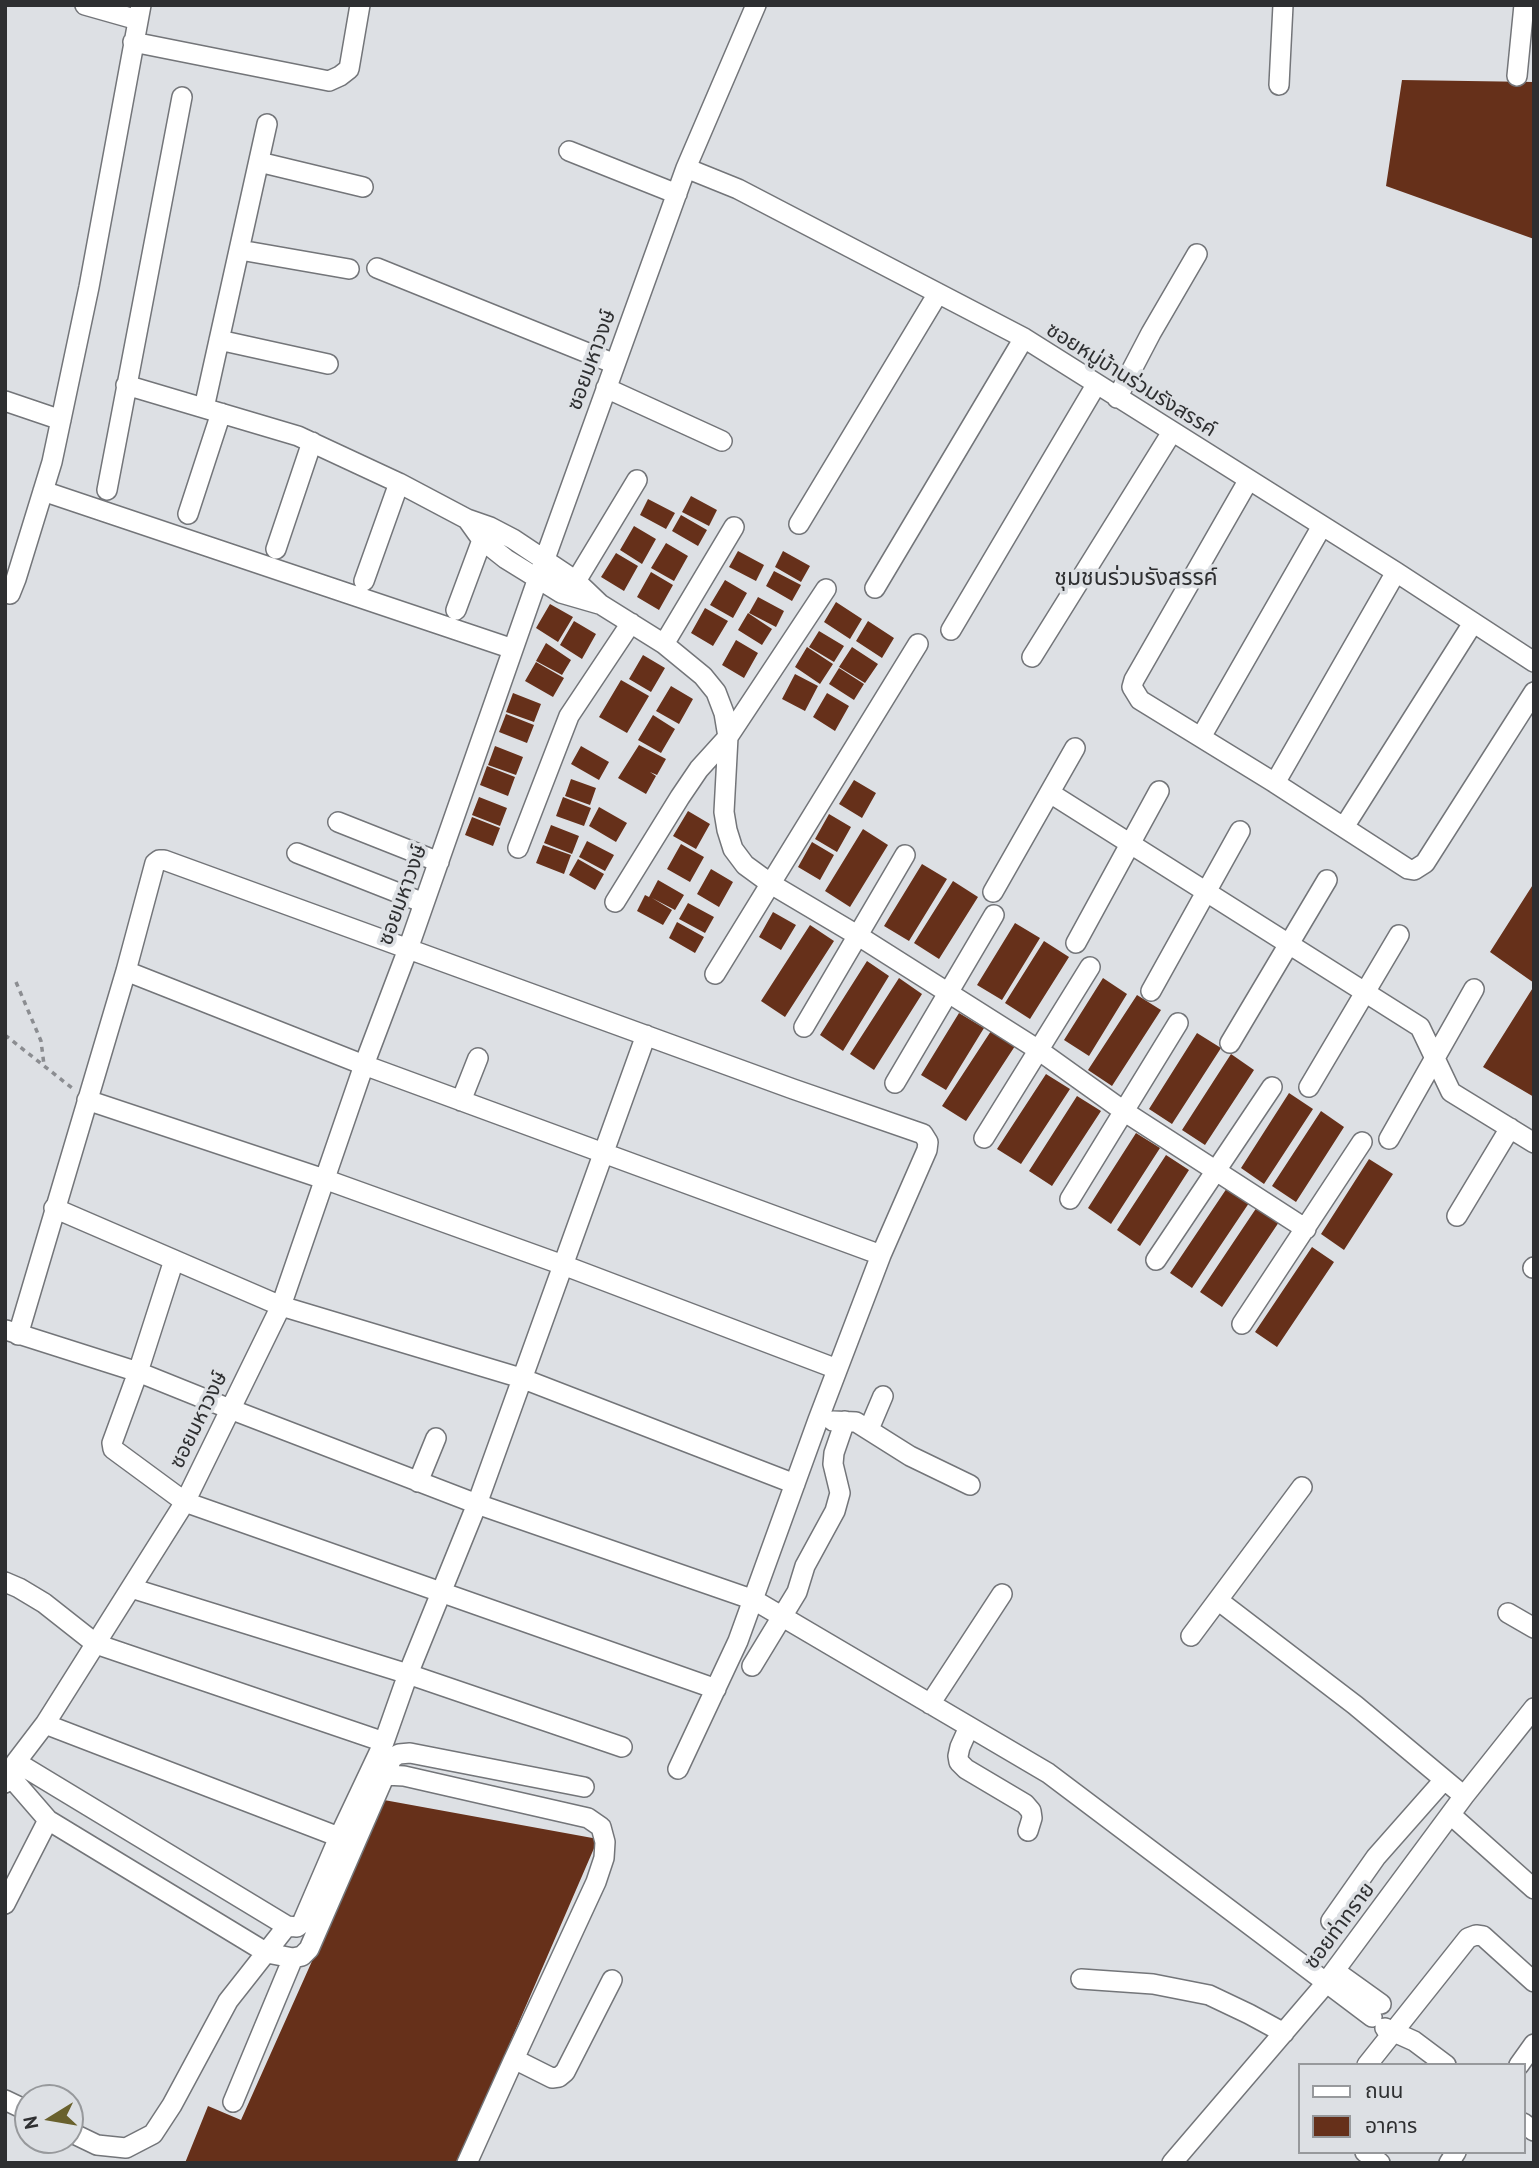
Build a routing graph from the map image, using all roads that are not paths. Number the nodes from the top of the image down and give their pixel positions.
1 (85, 5) edge
2 (360, 5) edge
3 (755, 5) edge
4 (1283, 5) edge
5 (1524, 5) edge
6 (140, 13) edge
7 (133, 42) junction
8 (1517, 76) dead end
9 (1279, 85) dead end
10 (182, 97) dead end
11 (267, 124) dead end
12 (569, 151) dead end
13 (259, 162) junction
14 (686, 168) junction
15 (363, 187) dead end
16 (677, 194) junction
17 (240, 250) junction
18 (1197, 254) dead end
19 (377, 268) dead end
20 (349, 269) dead end
21 (937, 295) junction
22 (1024, 338) junction
23 (219, 340) junction
24 (615, 363) junction
25 (328, 364) dead end
26 (1096, 384) junction
27 (126, 385) junction
28 (606, 388) junction
29 (1117, 398) junction
30 (5, 401) edge
31 (212, 411) junction
32 (61, 420) junction
33 (1172, 432) junction
34 (722, 441) dead end
35 (312, 442) junction
36 (637, 480) dead end
37 (1248, 481) junction
38 (399, 483) junction
39 (107, 490) dead end
40 (43, 491) junction
41 (188, 514) dead end
42 (799, 524) dead end
43 (1322, 526) junction
44 (734, 527) dead end
45 (486, 534) junction
46 (276, 549) dead end
47 (541, 569) junction
48 (1396, 572) junction
49 (364, 581) dead end
50 (576, 581) junction
51 (875, 587) dead end
52 (826, 589) dead end
53 (7, 598) edge
54 (600, 604) junction
55 (456, 610) dead end
56 (631, 623) junction
57 (1472, 623) junction
58 (951, 630) dead end
59 (664, 644) junction
60 (918, 644) dead end
61 (513, 649) junction
62 (1032, 657) dead end
63 (1534, 662) edge
64 (1534, 692) edge
65 (728, 737) junction
66 (1201, 737) junction
67 (1075, 748) dead end
68 (1275, 783) junction
69 (1159, 791) dead end
70 (1050, 793) junction
71 (338, 822) dead end
72 (1344, 827) junction
73 (1240, 831) dead end
74 (1131, 844) junction
75 (518, 848) dead end
76 (297, 853) dead end
77 (905, 855) dead end
78 (439, 862) junction
79 (1327, 880) dead end
80 (771, 884) junction
81 (993, 892) dead end
82 (1207, 892) junction
83 (615, 902) dead end
84 (424, 903) junction
85 (994, 915) dead end
86 (857, 935) junction
87 (1399, 935) dead end
88 (1076, 943) dead end
89 (1289, 944) junction
90 (408, 949) junction
91 (1090, 967) dead end
92 (126, 971) junction
93 (715, 974) dead end
94 (1474, 989) dead end
95 (1151, 991) dead end
96 (1365, 992) junction
97 (948, 993) junction
98 (1178, 1023) dead end
99 (804, 1027) dead end
100 (646, 1035) junction
101 (1230, 1043) dead end
102 (1037, 1049) junction
103 (478, 1058) dead end
104 (1435, 1059) junction
105 (364, 1065) junction
106 (895, 1083) dead end
107 (1272, 1087) dead end
108 (1309, 1087) dead end
109 (88, 1100) junction
110 (461, 1101) junction
111 (1125, 1112) junction
112 (1510, 1128) junction
113 (984, 1138) dead end
114 (1390, 1139) dead end
115 (1362, 1142) dead end
116 (1534, 1143) edge
117 (604, 1152) junction
118 (1217, 1171) junction
119 (324, 1179) junction
120 (1070, 1199) dead end
121 (54, 1208) junction
122 (1458, 1216) dead end
123 (1306, 1228) junction
124 (881, 1255) junction
125 (174, 1260) junction
126 (1156, 1260) dead end
127 (563, 1265) junction
128 (281, 1306) junction
129 (1242, 1324) dead end
130 (11, 1333) edge
131 (837, 1369) junction
132 (138, 1372) junction
133 (521, 1378) junction
134 (883, 1396) dead end
135 (230, 1409) junction
136 (818, 1420) junction
137 (845, 1421) junction
138 (869, 1430) junction
139 (436, 1438) dead end
140 (418, 1482) junction
141 (795, 1484) junction
142 (970, 1485) dead end
143 (1302, 1487) dead end
144 (185, 1502) junction
145 (477, 1504) junction
146 (5, 1582) edge
147 (131, 1588) junction
148 (440, 1593) junction
149 (1002, 1594) dead end
150 (751, 1598) junction
151 (1219, 1601) junction
152 (1508, 1613) dead end
153 (783, 1616) junction
154 (1534, 1628) edge
155 (1191, 1636) dead end
156 (96, 1644) junction
157 (752, 1666) dead end
158 (408, 1674) junction
159 (714, 1688) junction
160 (930, 1703) junction
161 (1534, 1708) edge
162 (45, 1724) junction
163 (969, 1727) junction
164 (384, 1742) junction
165 (622, 1746) dead end
166 (678, 1769) dead end
167 (10, 1773) edge
168 (385, 1775) junction
169 (1444, 1780) junction
170 (584, 1787) dead end
171 (1464, 1796) junction
172 (1451, 1815) junction
173 (48, 1820) junction
174 (1028, 1831) dead end
175 (338, 1837) junction
176 (1534, 1889) edge
177 (5, 1904) edge
178 (1331, 1921) dead end
179 (287, 1926) junction
180 (267, 1953) junction
181 (293, 1958) junction
182 (1330, 1977) junction
183 (1081, 1979) dead end
184 (611, 1980) dead end
185 (1534, 1982) edge
186 (1387, 2020) junction
187 (1284, 2033) junction
188 (1534, 2045) edge
189 (518, 2061) junction
190 (1368, 2063) edge
191 (1443, 2063) edge
192 (1520, 2063) edge
193 (233, 2102) dead end
194 (84, 2139) edge
195 (1178, 2156) edge
196 (467, 2163) edge
197 (1199, 2163) edge

1 - 6 street
2 - 7 street
3 - 14 street, ซอยมหาวงษ์
4 - 9 street
5 - 8 street
6 - 7 street
7 - 32 street
10 - 27 street
11 - 13 street
12 - 16 street
13 - 15 street
13 - 17 street
14 - 16 street, ซอยมหาวงษ์
14 - 21 street, ซอยหมู่บ้านร่วมรังสรรค์
16 - 24 street, ซอยมหาวงษ์
17 - 20 street
17 - 23 street
18 - 29 street
19 - 24 street
21 - 22 street, ซอยหมู่บ้านร่วมรังสรรค์
21 - 42 street
22 - 26 street, ซอยหมู่บ้านร่วมรังสรรค์
22 - 51 street
23 - 25 street
23 - 31 street
24 - 28 street, ซอยมหาวงษ์
26 - 29 street, ซอยหมู่บ้านร่วมรังสรรค์
26 - 58 street
27 - 31 street
27 - 39 street
28 - 34 street
28 - 47 street, ซอยมหาวงษ์
29 - 33 street, ซอยหมู่บ้านร่วมรังสรรค์
30 - 32 street
31 - 35 street
31 - 41 street
32 - 40 street
33 - 37 street, ซอยหมู่บ้านร่วมรังสรรค์
33 - 62 street
35 - 38 street
35 - 46 street
36 - 50 street
37 - 43 street, ซอยหมู่บ้านร่วมรังสรรค์
37 - 66 street
38 - 45 street
38 - 49 street
40 - 53 street
40 - 61 street
43 - 48 street, ซอยหมู่บ้านร่วมรังสรรค์
43 - 66 street
44 - 59 street
45 - 47 street
45 - 55 street
47 - 50 street
47 - 54 street
47 - 61 street, ซอยมหาวงษ์
48 - 57 street, ซอยหมู่บ้านร่วมรังสรรค์
48 - 68 street
50 - 54 street
52 - 65 street
54 - 56 street
56 - 59 street
56 - 75 street
57 - 63 street, ซอยหมู่บ้านร่วมรังสรรค์
57 - 72 street
59 - 65 street
60 - 80 street
61 - 78 street, ซอยมหาวงษ์
64 - 72 street
65 - 80 street
65 - 83 street
66 - 68 street
67 - 70 street
68 - 72 street
69 - 74 street
70 - 74 street
70 - 81 street
71 - 78 street
73 - 82 street
74 - 82 street
74 - 88 street
76 - 84 street
77 - 86 street
78 - 84 street, ซอยมหาวงษ์
79 - 89 street
80 - 86 street
80 - 93 street
82 - 89 street
82 - 95 street
84 - 90 street, ซอยมหาวงษ์
85 - 97 street
86 - 97 street
86 - 99 street
87 - 96 street
89 - 96 street
89 - 101 street
90 - 92 street
90 - 100 street
90 - 105 street, ซอยมหาวงษ์
91 - 102 street
92 - 105 street
92 - 109 street
94 - 104 street
96 - 104 street
96 - 108 street
97 - 102 street
97 - 106 street
98 - 111 street
100 - 117 street
100 - 124 street
102 - 111 street
102 - 113 street
103 - 110 street
104 - 112 street
104 - 114 street
105 - 110 street
105 - 119 street, ซอยมหาวงษ์
107 - 118 street
109 - 119 street
109 - 121 street
110 - 117 street
111 - 118 street
111 - 120 street
112 - 116 street
112 - 122 street
115 - 123 street
117 - 124 street
117 - 127 street
118 - 123 street
118 - 126 street
119 - 127 street
119 - 128 street, ซอยมหาวงษ์
121 - 125 street
121 - 130 street
123 - 129 street
124 - 131 street
125 - 128 street
125 - 132 street
127 - 131 street
127 - 133 street
128 - 133 street
128 - 135 street, ซอยมหาวงษ์
130 - 132 street
131 - 136 street
132 - 135 street
132 - 144 street
133 - 141 street
133 - 145 street
134 - 138 street
135 - 140 street
135 - 144 street, ซอยมหาวงษ์
136 - 137 street
136 - 141 street
137 - 138 street
137 - 153 street
138 - 142 street
139 - 140 street
140 - 145 street
141 - 150 street
143 - 151 street
144 - 147 street, ซอยมหาวงษ์
144 - 148 street
145 - 148 street
145 - 150 street
146 - 156 street
147 - 156 street, ซอยมหาวงษ์
147 - 158 street
148 - 158 street
148 - 159 street
149 - 160 street
150 - 153 street
150 - 159 street
151 - 155 street
151 - 169 street
152 - 154 street
153 - 157 street
153 - 160 street
156 - 162 street, ซอยมหาวงษ์
156 - 164 street
158 - 164 street
158 - 165 street
159 - 166 street
160 - 163 street
161 - 171 street, ซอยท่าทราย
162 - 167 street, ซอยมหาวงษ์
162 - 175 street
163 - 174 street
163 - 182 street
164 - 175 street
167 - 173 street
167 - 179 street
168 - 170 street
168 - 181 street
168 - 189 street
169 - 171 street
169 - 178 street
171 - 172 street, ซอยท่าทราย
172 - 176 street
172 - 182 street, ซอยท่าทราย
173 - 177 street
173 - 180 street
175 - 179 street
179 - 180 street
180 - 181 street
180 - 194 street
181 - 193 street
182 - 186 street
182 - 187 street, ซอยท่าทราย
183 - 187 street
184 - 189 street
185 - 186 street
186 - 190 street
186 - 191 street
187 - 195 street, ซอยท่าทราย
188 - 192 street
189 - 196 street
195 - 197 street

